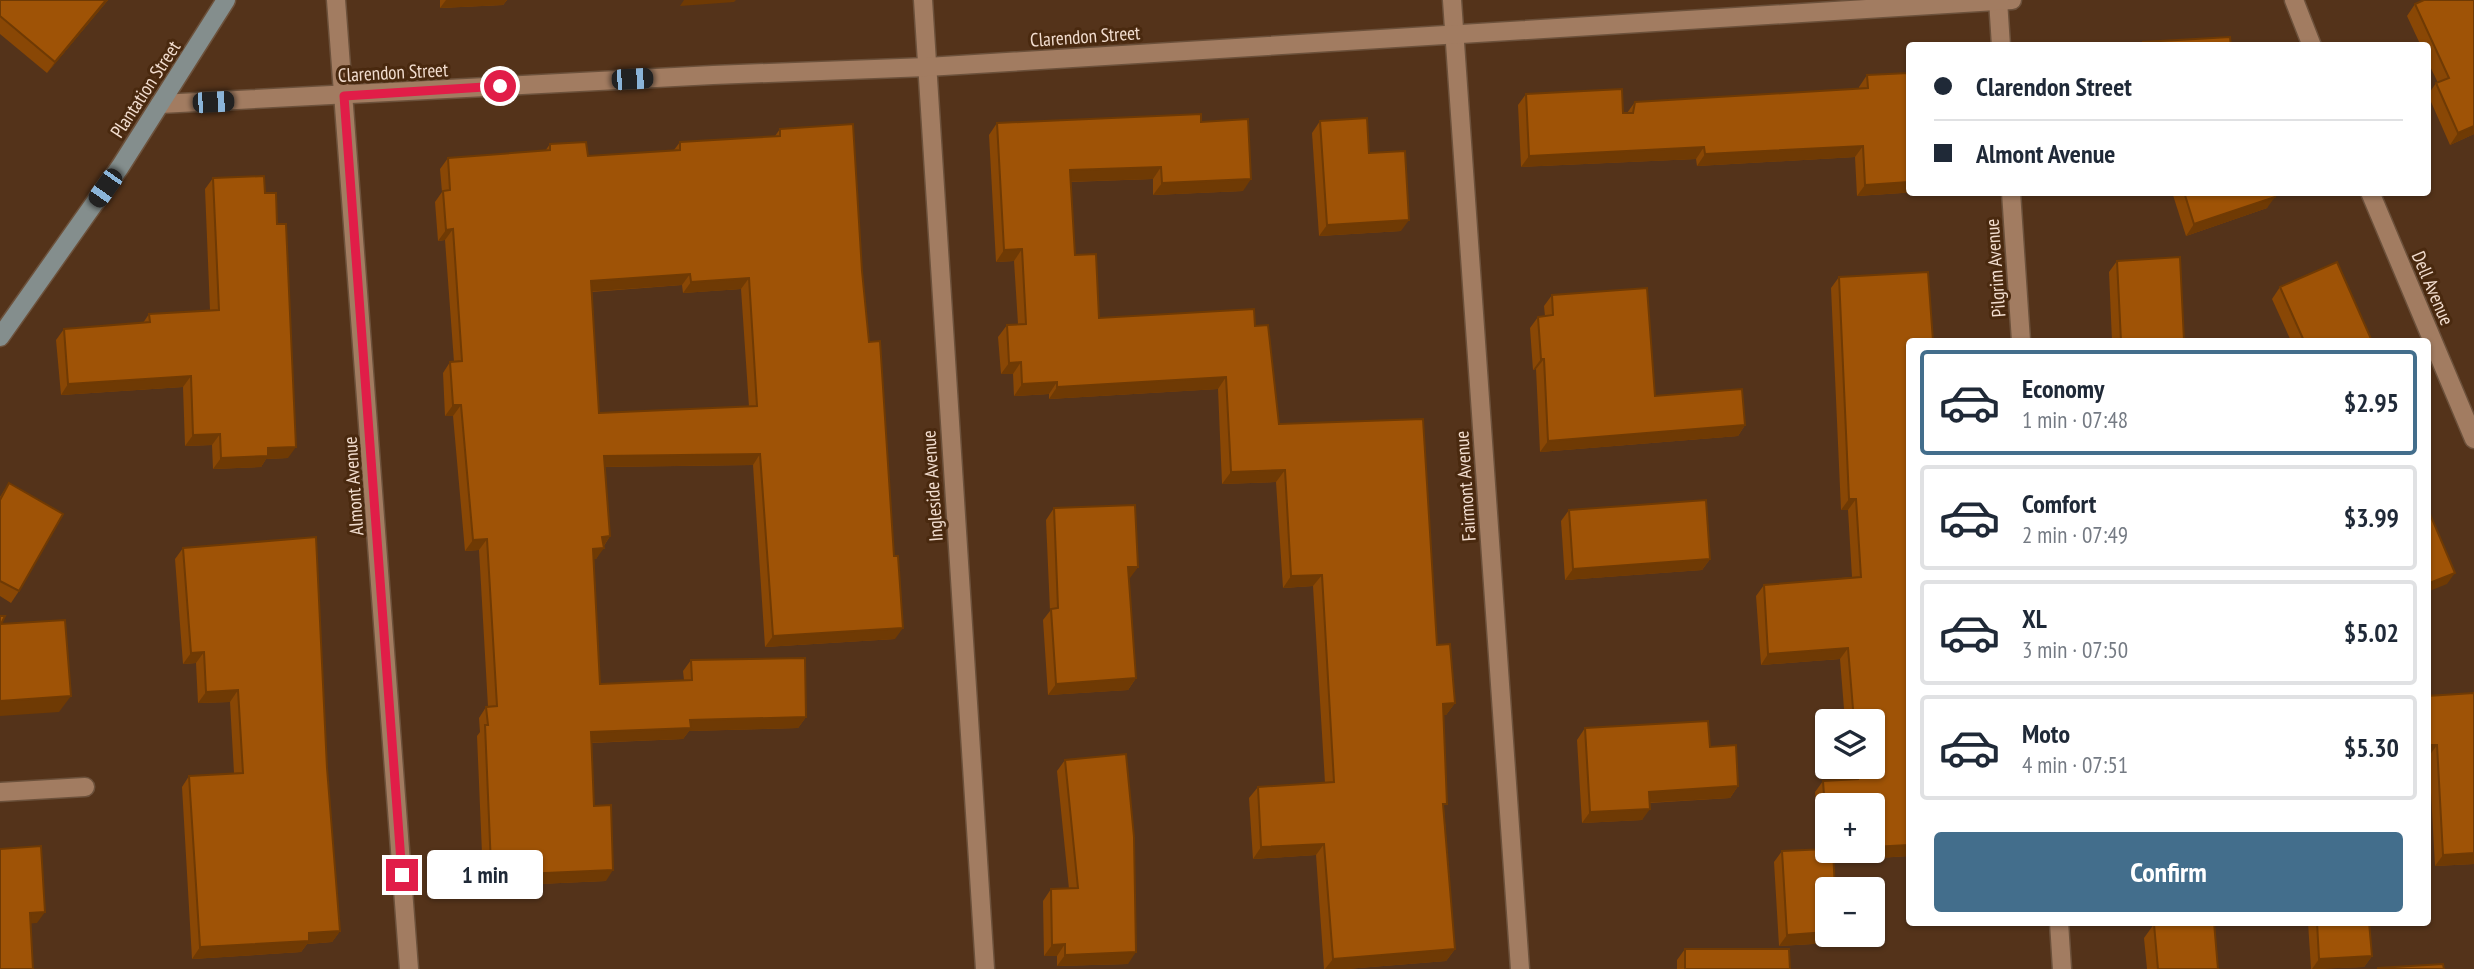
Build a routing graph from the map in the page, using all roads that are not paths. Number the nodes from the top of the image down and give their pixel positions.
1 (226, 0) edge
2 (336, 0) edge
3 (923, 0) edge
4 (1451, 0) edge
5 (2294, 0) edge
6 (2003, 1) edge
7 (1453, 34) junction
8 (2001, 42) edge
9 (2310, 42) edge
10 (927, 66) junction
11 (344, 96) junction
12 (160, 104) junction
13 (2011, 196) edge
14 (2372, 196) edge
15 (0, 337) edge
16 (2021, 338) edge
17 (2474, 439) edge
18 (85, 787) dead end
19 (0, 792) edge
20 (2059, 926) edge
21 (409, 969) edge
22 (985, 969) edge
23 (1520, 969) edge
24 (2062, 969) edge

1 - 12 street, Plantation Street
2 - 11 street, Almont Avenue
3 - 10 street, Ingleside Avenue
4 - 7 street, Fairmont Avenue
5 - 9 street
6 - 7 street, Clarendon Street
6 - 8 street
7 - 10 street, Clarendon Street
7 - 23 street, Fairmont Avenue
10 - 11 street, Clarendon Street
10 - 22 street, Ingleside Avenue
11 - 12 street, Clarendon Street
11 - 21 street, Almont Avenue
12 - 15 street, Plantation Street
13 - 16 street, Pilgrim Avenue
14 - 17 street, Dell Avenue
18 - 19 street
20 - 24 street

